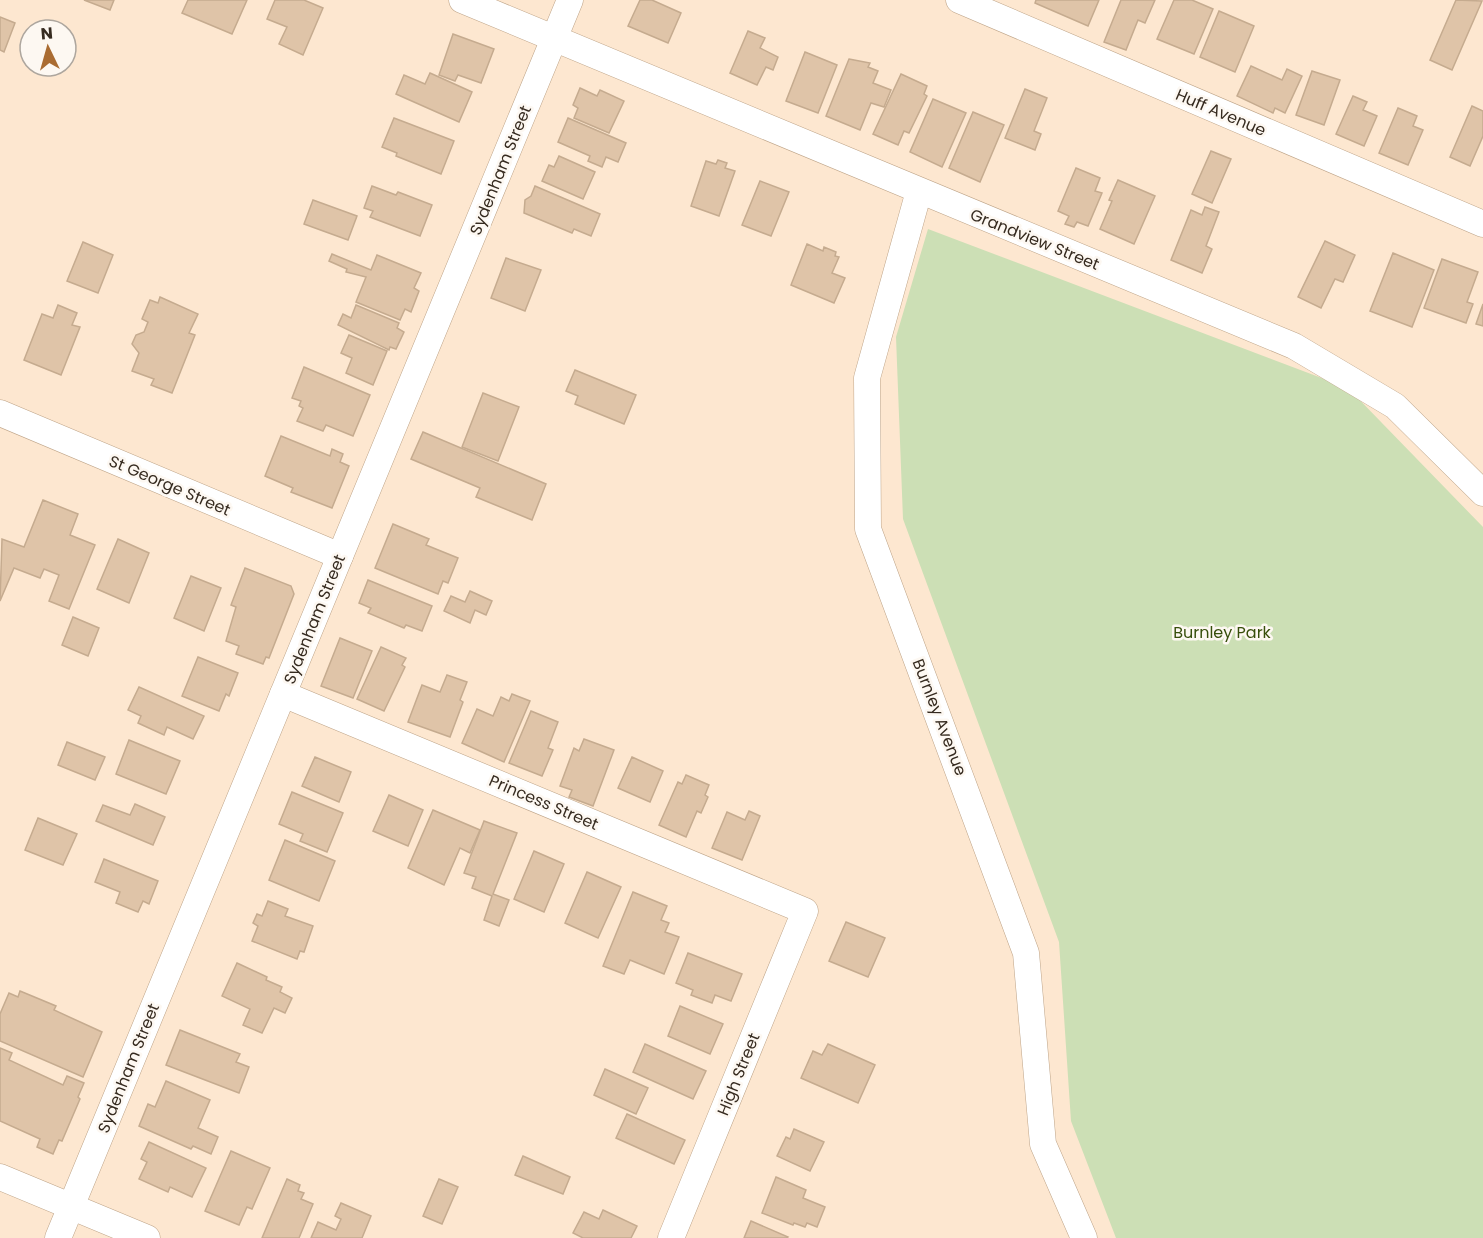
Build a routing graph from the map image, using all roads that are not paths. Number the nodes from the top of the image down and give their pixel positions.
1 (462, 0) edge
2 (570, 0) edge
3 (959, 0) edge
4 (554, 39) junction
5 (919, 191) junction
6 (1483, 224) edge
7 (0, 413) edge
8 (1483, 493) edge
9 (340, 556) junction
10 (283, 694) junction
11 (805, 911) joint
12 (0, 1177) edge
13 (71, 1206) junction
14 (58, 1238) edge
15 (147, 1238) edge
16 (671, 1238) edge
17 (1084, 1238) edge

1 - 4 street, Grandview Street
2 - 4 street, Sydenham Street
3 - 6 street, Huff Avenue
4 - 5 street, Grandview Street
4 - 9 street, Sydenham Street
5 - 8 street, Grandview Street
5 - 17 street, Burnley Avenue
7 - 9 street, St George Street
9 - 10 street, Sydenham Street
10 - 11 street, Princess Street
10 - 13 street, Sydenham Street
11 - 16 street, High Street
12 - 13 street
13 - 14 street, Sydenham Street
13 - 15 street

